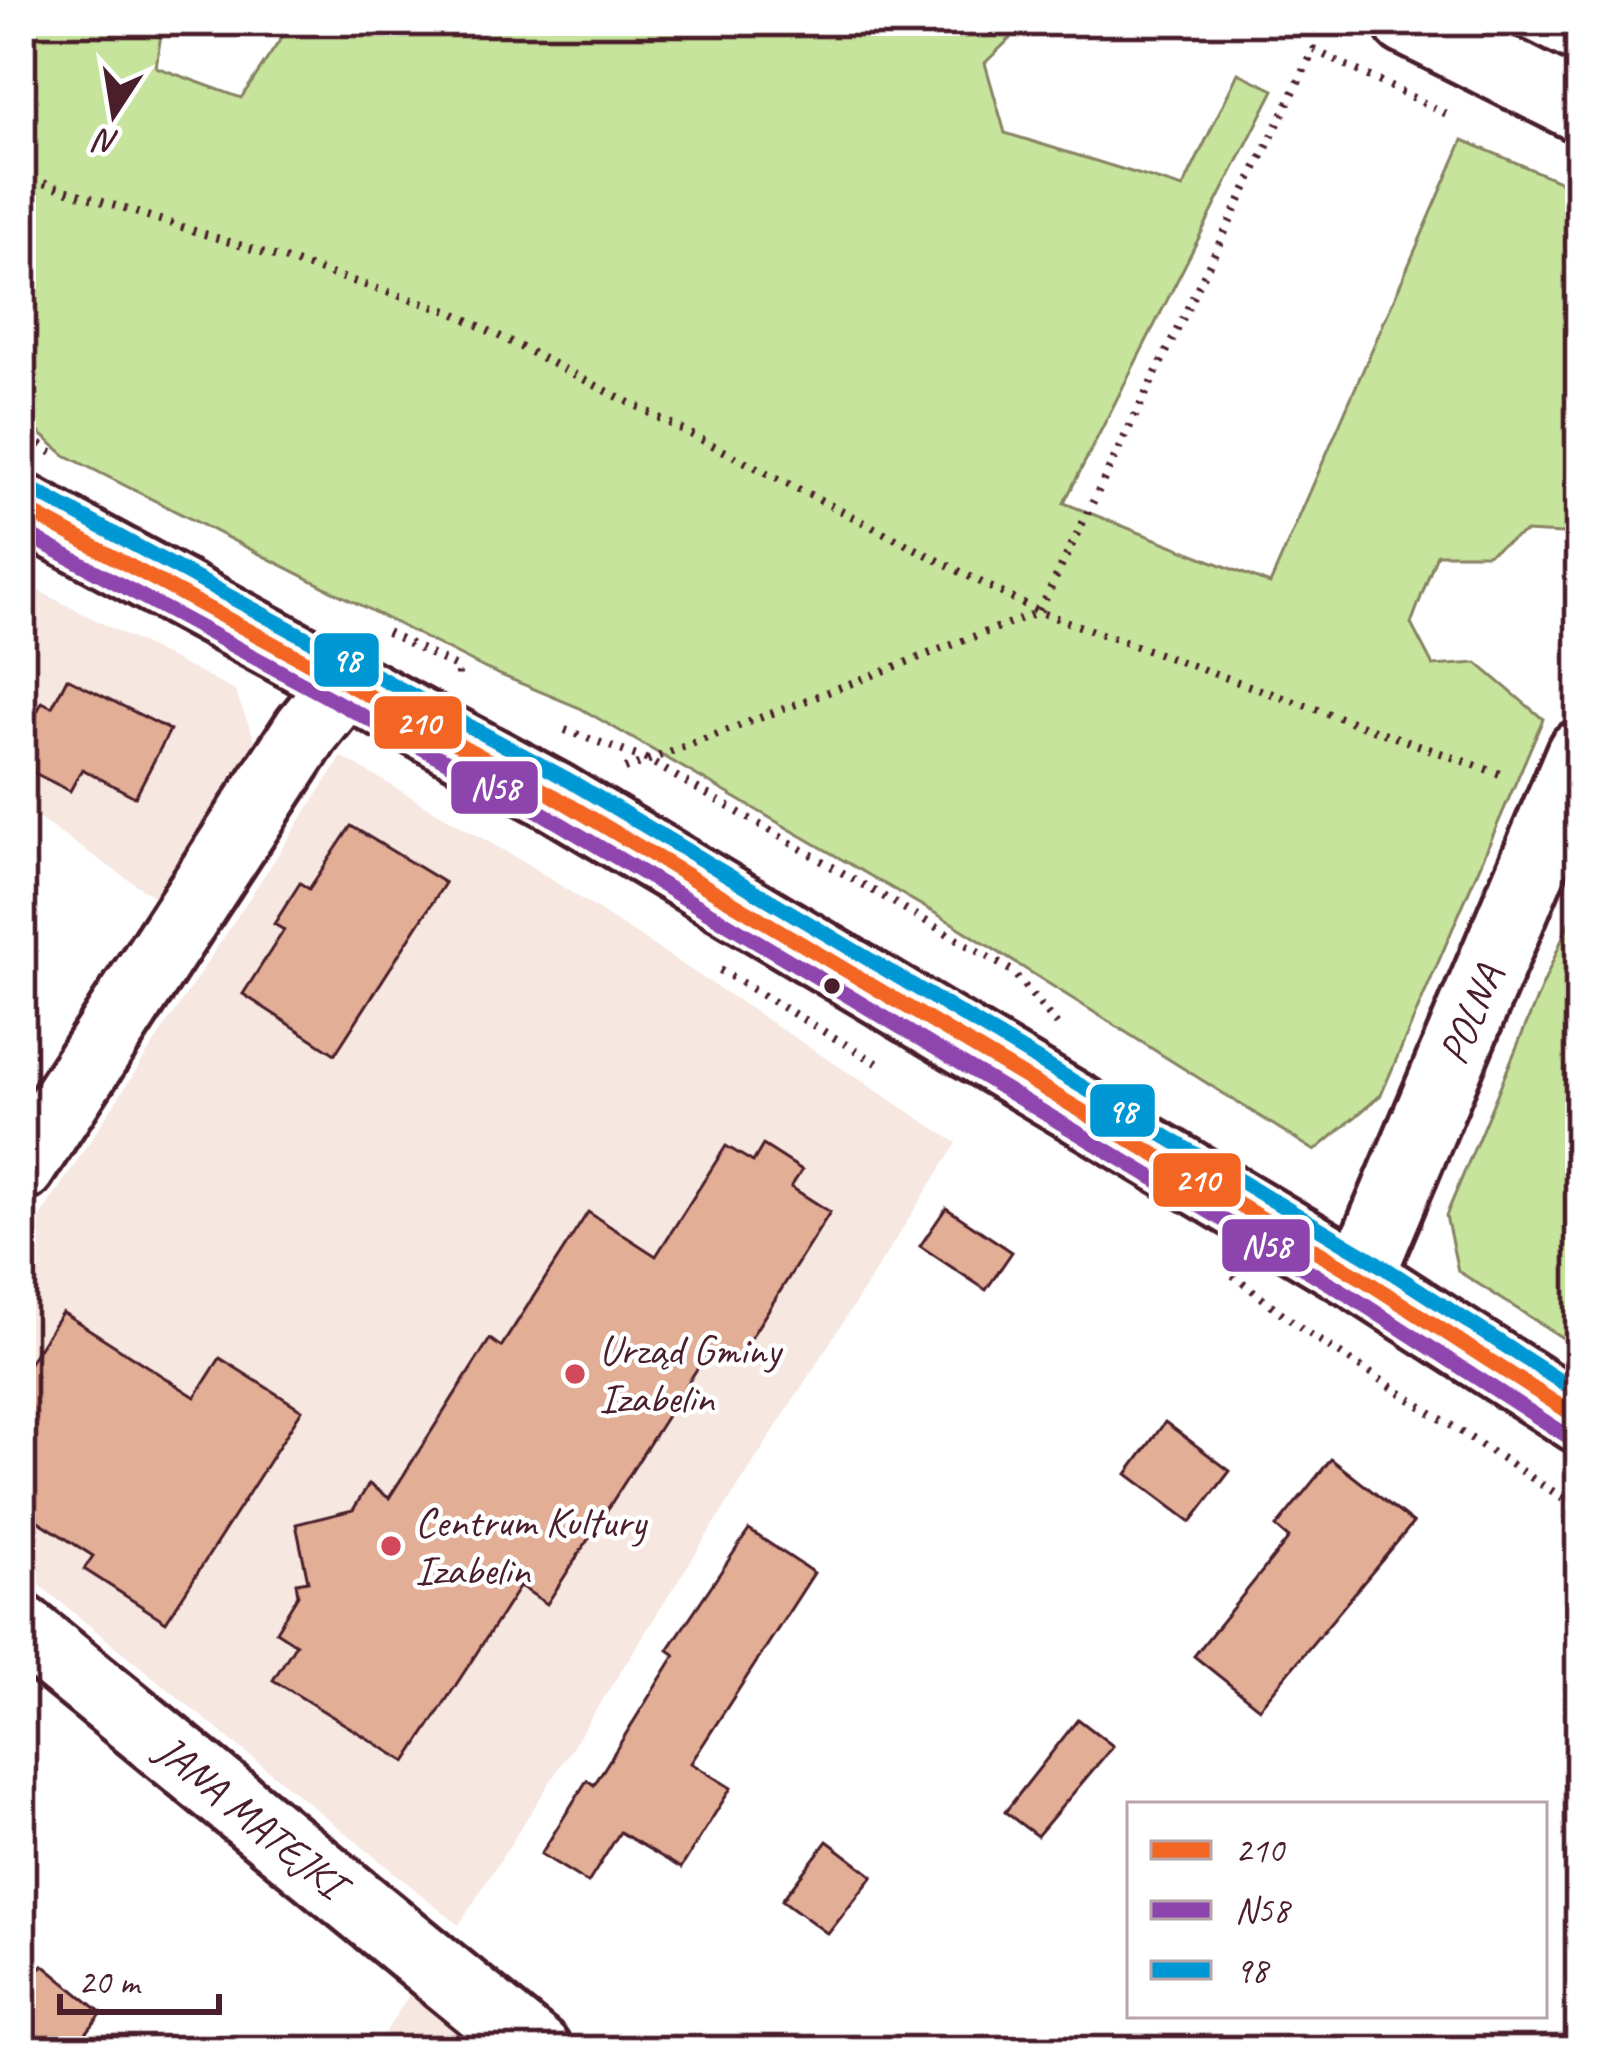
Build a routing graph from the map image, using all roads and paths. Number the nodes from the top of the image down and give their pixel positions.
1 (1441, 28) edge
2 (1580, 108) edge
3 (1454, 117) dead end
4 (21, 176) edge
5 (21, 507) edge
6 (1039, 612) junction
7 (344, 684) junction
8 (557, 727) dead end
9 (647, 760) junction
10 (1571, 775) edge
11 (554, 796) junction
12 (1068, 1038) dead end
13 (21, 1168) edge
14 (1228, 1271) dead end
15 (1360, 1277) junction
16 (1580, 1419) edge
17 (1580, 1509) edge
18 (21, 1628) edge
19 (537, 2051) edge

1 - 2 street
3 - 6 path
4 - 6 path
5 - 7 street
6 - 9 path
6 - 10 path
7 - 11 street
7 - 13 street
8 - 9 path
9 - 11 path
9 - 12 path
10 - 15 street, POLNA
11 - 15 street
14 - 17 path
15 - 16 street
18 - 19 street, JANA MATEJKI

